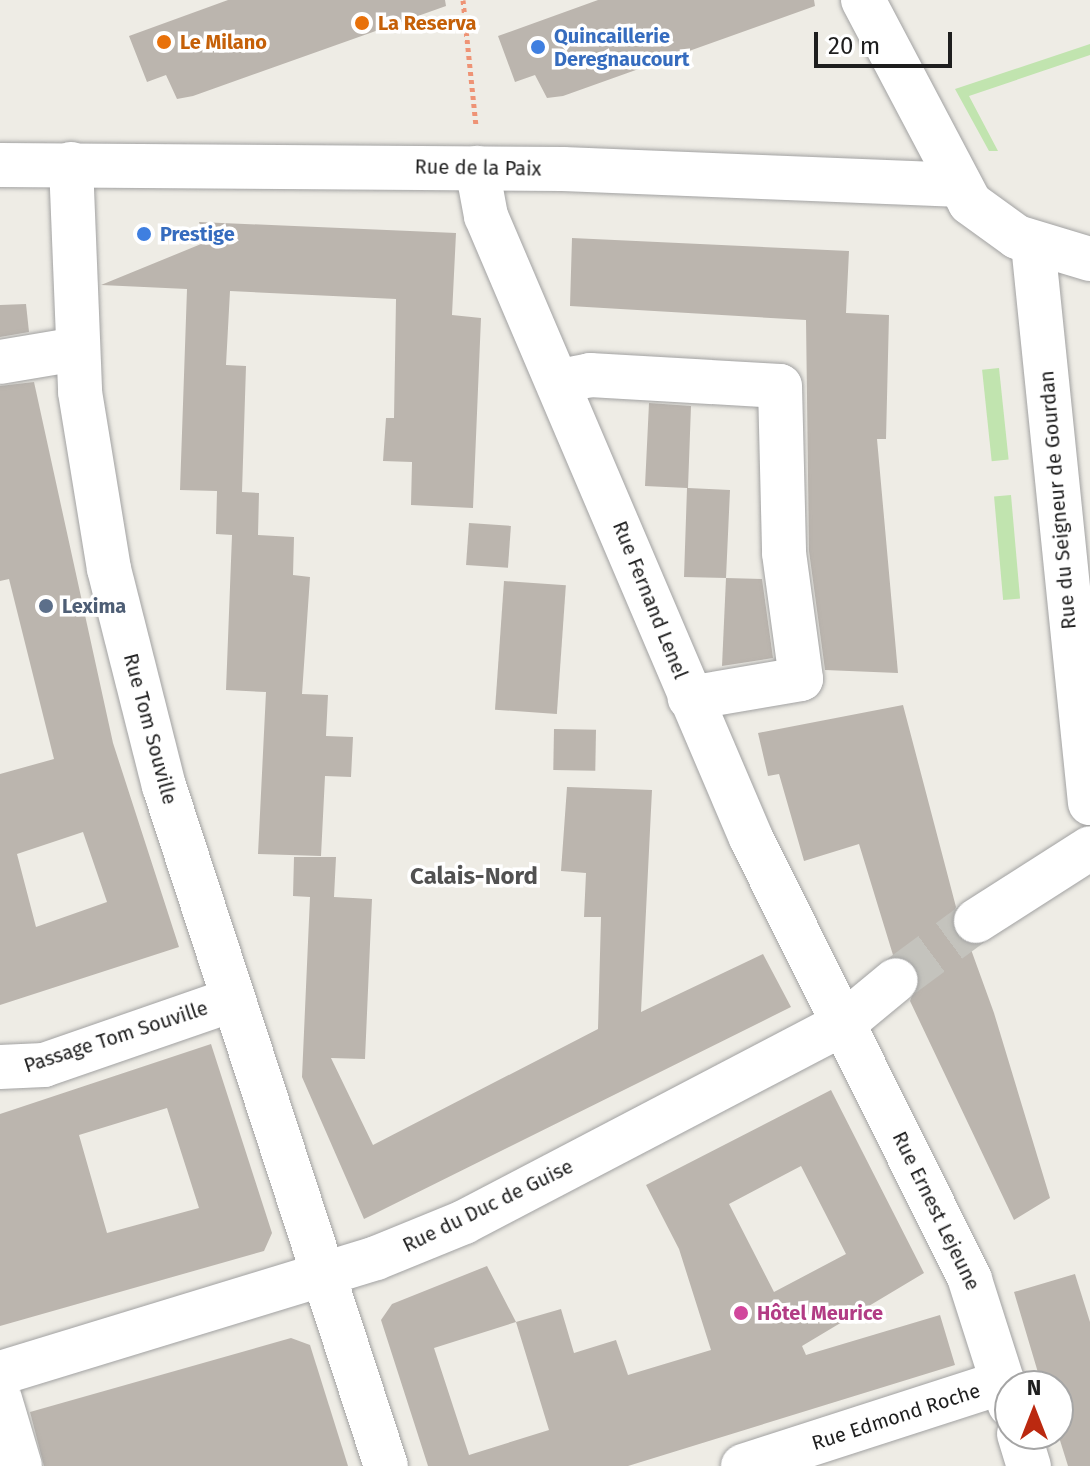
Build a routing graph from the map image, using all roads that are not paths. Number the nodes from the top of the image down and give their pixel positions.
1 (863, 0) edge
2 (71, 164) junction
3 (0, 165) edge
4 (477, 168) junction
5 (955, 185) junction
6 (1033, 244) junction
7 (1090, 259) edge
8 (77, 349) junction
9 (0, 362) edge
10 (560, 381) junction
11 (690, 698) junction
12 (1090, 803) edge
13 (1090, 848) edge
14 (976, 921) tunnel mouth
15 (896, 980) tunnel mouth
16 (232, 1000) junction
17 (844, 1023) junction
18 (0, 1067) edge
19 (323, 1274) junction
20 (998, 1370) edge
21 (0, 1373) edge
22 (994, 1397) edge
23 (0, 1399) edge
24 (20, 1466) edge
25 (386, 1466) edge
26 (743, 1466) edge

1 - 5 street
2 - 3 street, Rue de la Paix
2 - 4 street, Rue de la Paix
2 - 8 street, Rue Tom Souville
4 - 5 street, Rue de la Paix
4 - 10 street, Rue Fernand Lenel
5 - 6 street
6 - 7 street
6 - 12 street, Rue du Seigneur de Gourdan
8 - 9 street
8 - 16 street, Rue Tom Souville
10 - 11 street, Rue Fernand Lenel
10 - 11 street
11 - 17 street, Rue Fernand Lenel
13 - 14 street
15 - 17 street, Rue du Duc de Guise
16 - 18 street, Passage Tom Souville
16 - 19 street, Rue Tom Souville
17 - 19 street, Rue du Duc de Guise
17 - 20 street, Rue Ernest Lejeune
19 - 21 street, Rue du Duc de Guise
19 - 25 street, Rue Tom Souville
22 - 26 street, Rue Edmond Roche
23 - 24 street

